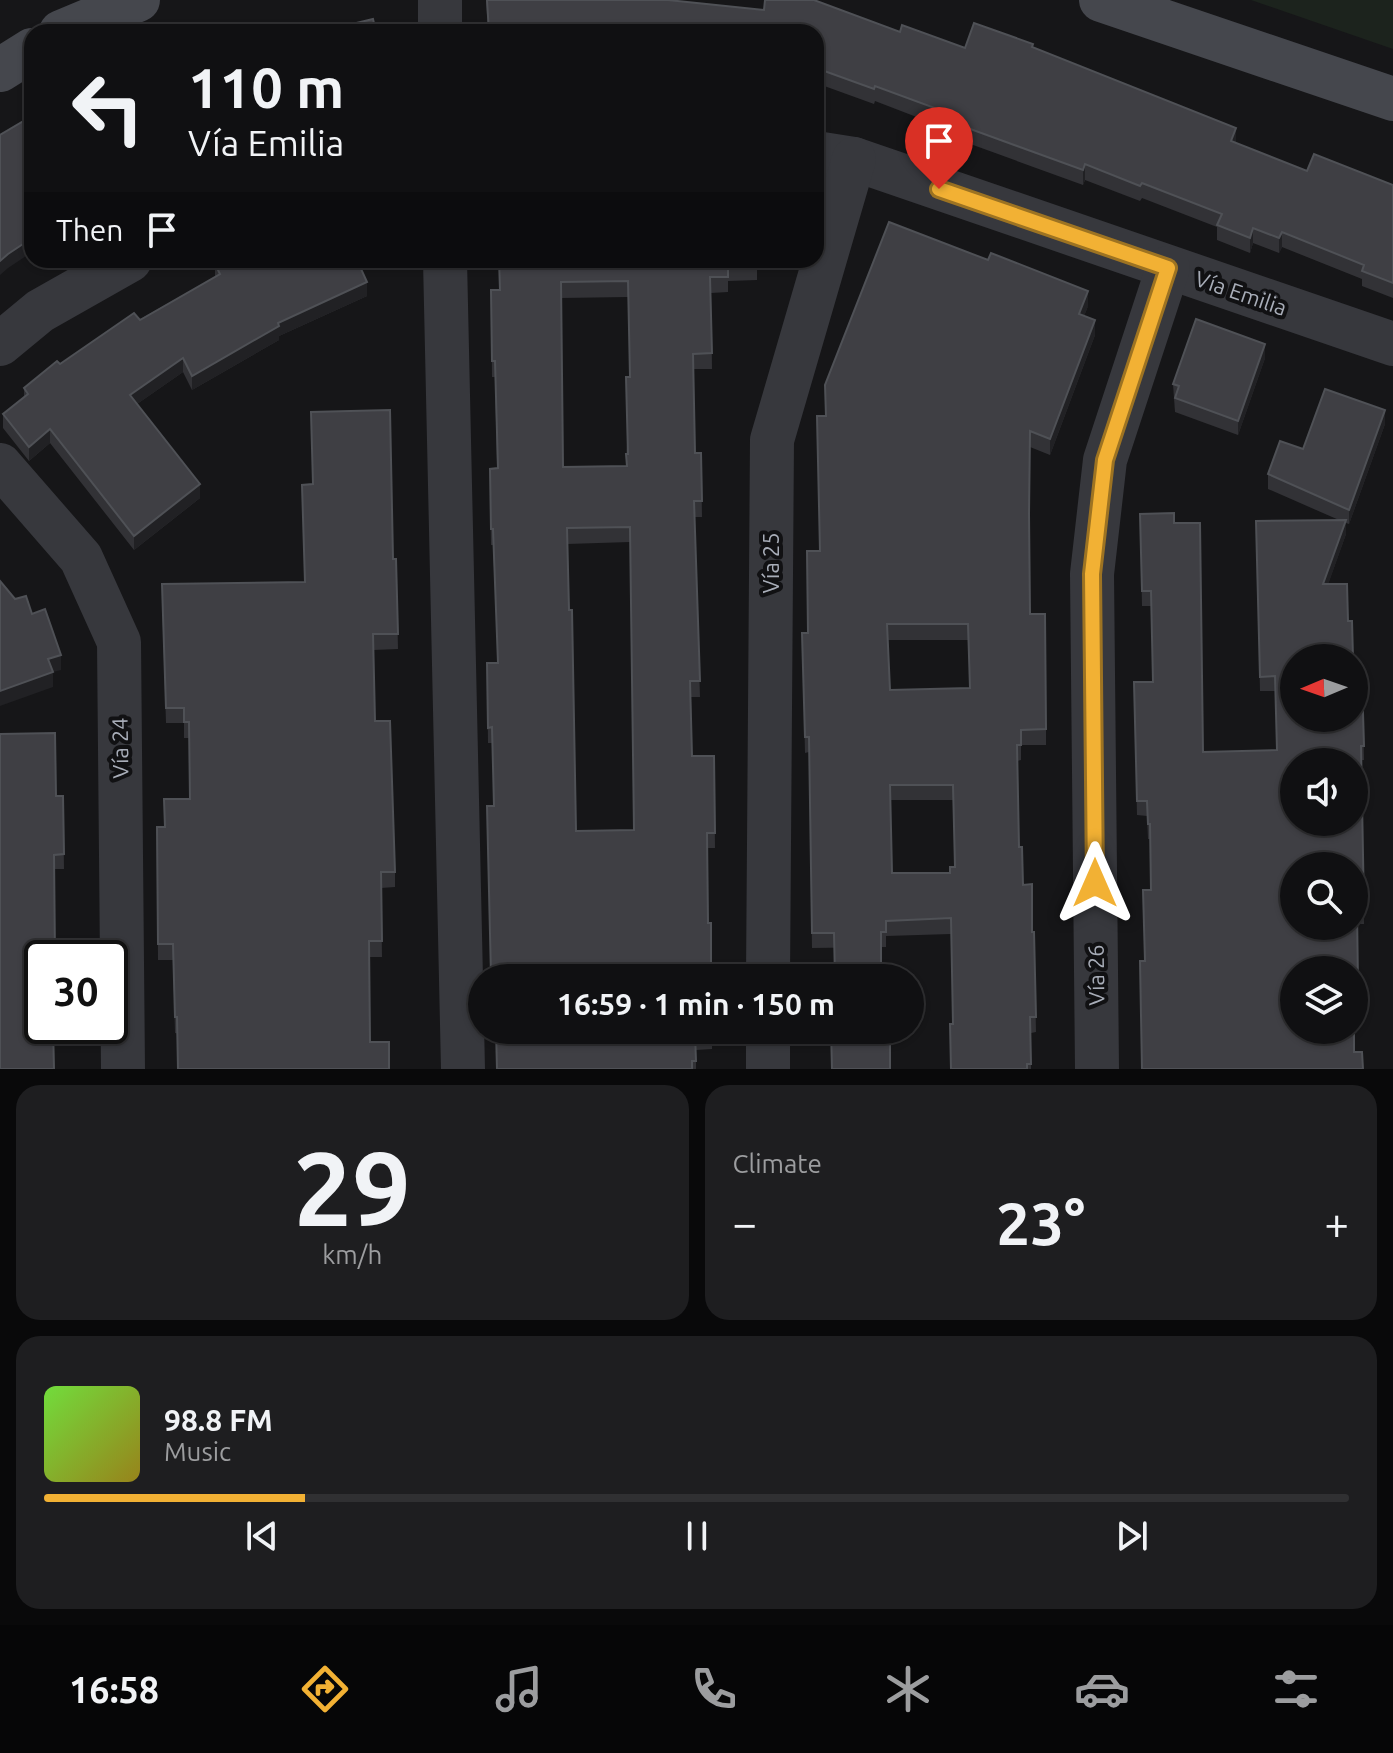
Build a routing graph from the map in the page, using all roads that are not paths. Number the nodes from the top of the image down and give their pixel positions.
1 (138, 0) edge
2 (440, 0) edge
3 (1101, 0) edge
4 (80, 24) edge
5 (440, 24) edge
6 (24, 55) edge
7 (0, 70) edge
8 (1393, 99) edge
9 (835, 156) edge
10 (824, 206) edge
11 (116, 268) edge
12 (445, 268) edge
13 (810, 268) edge
14 (1168, 268) junction
15 (0, 344) edge
16 (1393, 344) edge
17 (0, 465) edge
18 (768, 964) edge
19 (768, 1044) edge
20 (123, 1069) edge
21 (463, 1069) edge
22 (768, 1069) edge
23 (1097, 1069) edge

1 - 4 street
2 - 5 street
3 - 8 street
6 - 7 street
9 - 10 street, Vía 25
9 - 14 street, Vía Emilia
11 - 15 street
12 - 21 street
13 - 18 street, Vía 25
14 - 16 street, Vía Emilia
14 - 23 street, Vía 26
17 - 20 street, Vía 24
19 - 22 street

